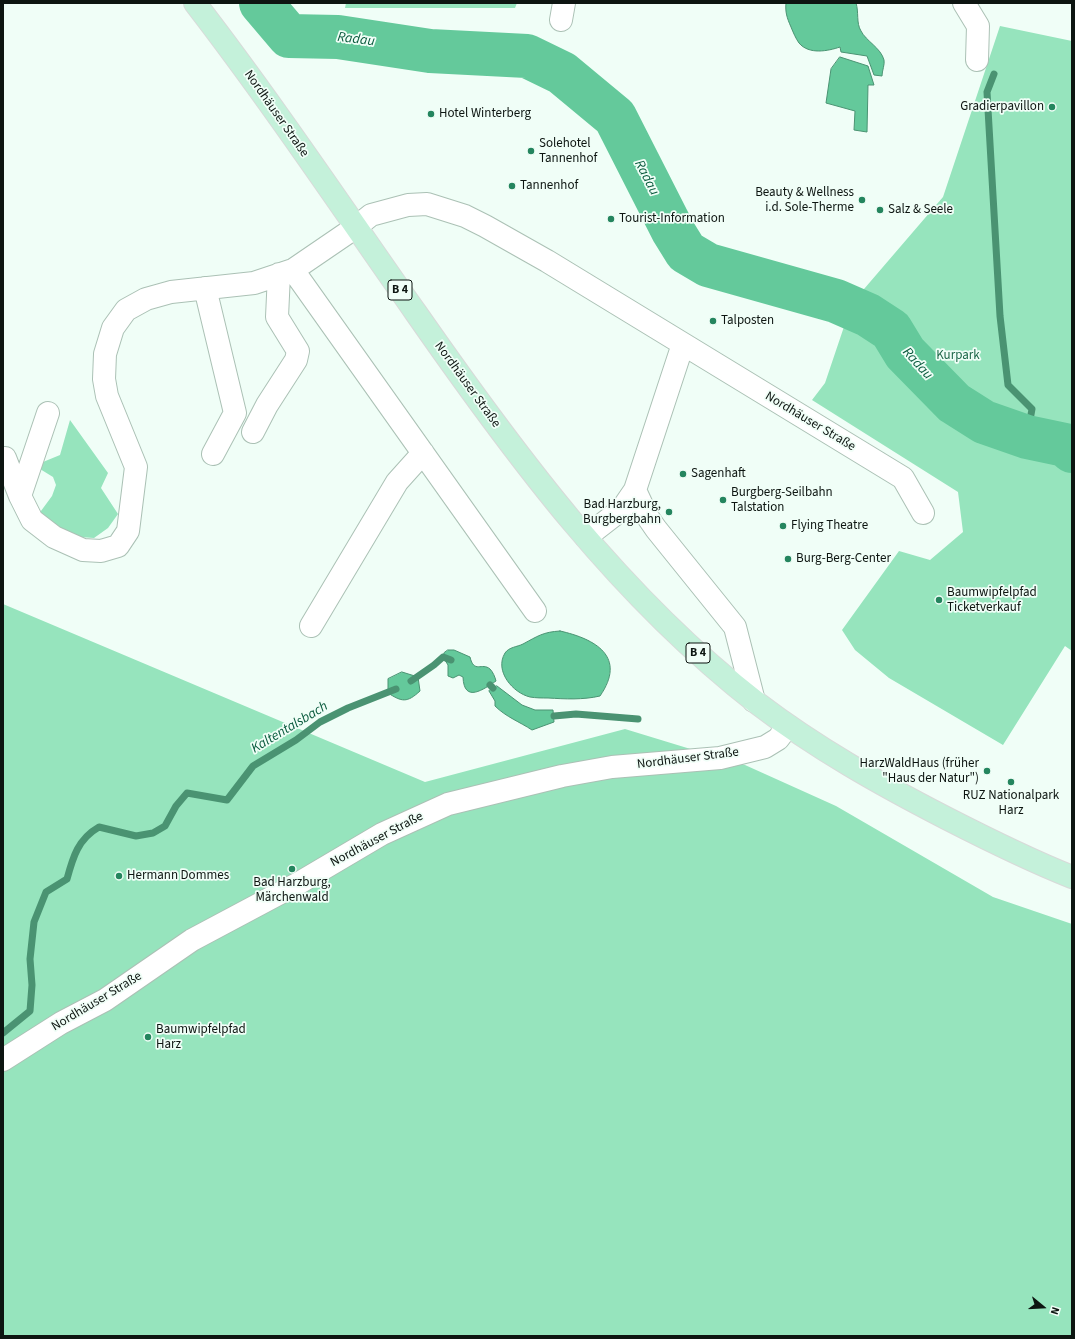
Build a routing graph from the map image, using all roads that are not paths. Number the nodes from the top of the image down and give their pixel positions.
1 (195, 3) edge
2 (964, 3) edge
3 (977, 60) dead end
4 (356, 227) junction
5 (286, 272) junction
6 (205, 288) junction
7 (683, 344) junction
8 (48, 413) dead end
9 (253, 432) dead end
10 (423, 453) junction
11 (213, 454) dead end
12 (3, 458) edge
13 (635, 490) junction
14 (20, 496) junction
15 (923, 513) dead end
16 (586, 537) junction
17 (535, 611) dead end
18 (311, 626) dead end
19 (754, 701) junction
20 (788, 726) junction
21 (1072, 877) edge
22 (3, 1060) edge

1 - 4 main road, Nordhäuser Straße / B 4
2 - 3 street
4 - 5 street
4 - 7 street, Nordhäuser Straße
4 - 16 main road, Nordhäuser Straße / B 4
5 - 6 street
5 - 9 street
5 - 10 street
6 - 11 street
6 - 14 street
7 - 13 street
7 - 15 street, Nordhäuser Straße
8 - 14 street
10 - 17 street
10 - 18 street
12 - 14 street
13 - 16 street
13 - 19 street
16 - 19 main road, Nordhäuser Straße / B 4
19 - 20 main road, Nordhäuser Straße / B 4
20 - 21 main road, Nordhäuser Straße / B 4
20 - 22 street, Nordhäuser Straße

